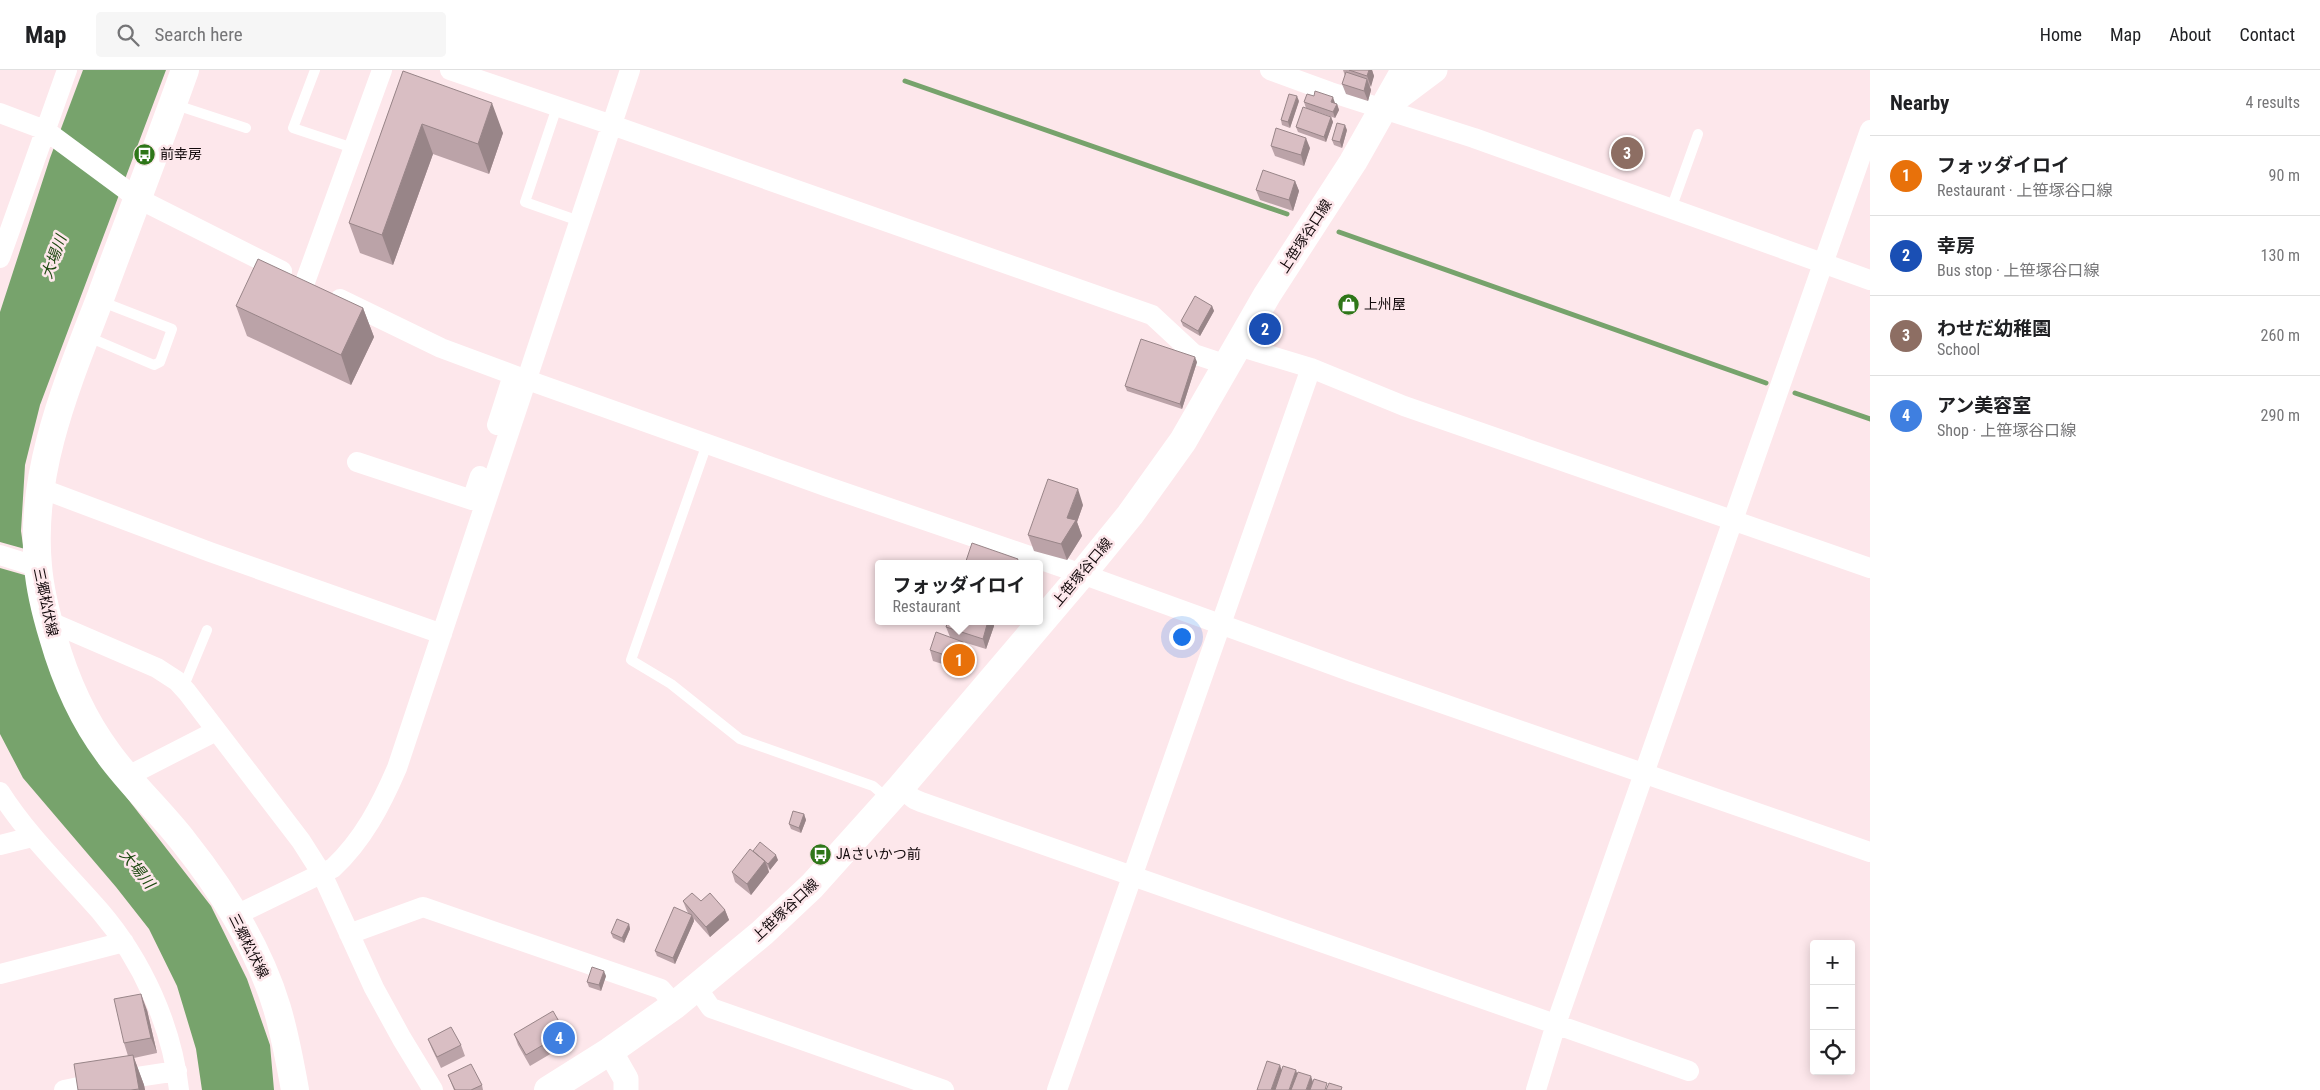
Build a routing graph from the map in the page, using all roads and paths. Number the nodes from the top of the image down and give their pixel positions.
1 (68, 70) edge
2 (186, 70) edge
3 (315, 70) edge
4 (382, 70) edge
5 (450, 70) edge
6 (630, 70) edge
7 (1271, 70) edge
8 (1405, 70) edge
9 (1435, 70) edge
10 (173, 104) junction
11 (557, 107) junction
12 (1382, 109) junction
13 (0, 113) edge
14 (612, 125) junction
15 (246, 128) dead end
16 (1870, 130) edge
17 (50, 133) junction
18 (1698, 134) dead end
19 (353, 148) junction
20 (131, 193) junction
21 (1671, 209) junction
22 (579, 221) junction
23 (1, 252) edge
24 (1824, 264) junction
25 (1870, 280) edge
26 (305, 282) junction
27 (99, 300) junction
28 (85, 336) junction
29 (1233, 355) junction
30 (1311, 368) junction
31 (520, 378) junction
32 (707, 444) junction
33 (357, 462) dead end
34 (488, 474) junction
35 (40, 488) junction
36 (1734, 520) junction
37 (0, 555) edge
38 (1042, 560) edge
39 (1043, 560) edge
40 (33, 565) junction
41 (1870, 568) edge
42 (1082, 574) junction
43 (1043, 620) edge
44 (48, 621) junction
45 (1221, 624) junction
46 (1039, 625) edge
47 (207, 630) dead end
48 (442, 634) junction
49 (184, 688) junction
50 (216, 730) junction
51 (1645, 773) junction
52 (126, 777) junction
53 (0, 792) edge
54 (895, 794) junction
55 (32, 836) junction
56 (0, 845) edge
57 (1870, 852) edge
58 (322, 874) junction
59 (1131, 875) junction
60 (234, 916) junction
61 (349, 934) junction
62 (124, 942) junction
63 (0, 974) edge
64 (696, 988) junction
65 (675, 1005) junction
66 (1556, 1024) junction
67 (610, 1051) junction
68 (1689, 1072) dead end
69 (178, 1081) edge
70 (64, 1090) edge
71 (295, 1090) edge
72 (433, 1090) edge
73 (548, 1090) edge
74 (626, 1090) edge
75 (944, 1090) edge
76 (1057, 1090) edge
77 (1536, 1090) edge

1 - 17 street
2 - 10 main road, 三郷松伏線
3 - 19 lane
4 - 19 street
5 - 11 street
6 - 14 street
7 - 12 street
8 - 12 main road, 上笹塚谷口線
9 - 12 street
10 - 15 lane
10 - 20 main road, 三郷松伏線
11 - 14 street
11 - 22 lane
12 - 21 street
12 - 29 main road, 上笹塚谷口線
13 - 17 street
14 - 22 street
14 - 29 street
16 - 24 street
17 - 20 street
17 - 23 street
18 - 21 lane
19 - 26 street
20 - 26 street
20 - 27 main road, 三郷松伏線
21 - 24 street
22 - 31 street
24 - 25 street
24 - 36 street
26 - 31 street
27 - 28 main road, 三郷松伏線
27 - 28 lane
28 - 35 main road, 三郷松伏線
29 - 30 street
29 - 42 main road, 上笹塚谷口線
30 - 36 street
30 - 45 street
31 - 32 street
31 - 34 street
32 - 38 street
32 - 54 lane
33 - 34 street
34 - 48 street
35 - 40 main road, 三郷松伏線
35 - 48 street
36 - 41 street
36 - 51 street
37 - 40 street
39 - 42 street
40 - 44 main road, 三郷松伏線
42 - 43 main road, 上笹塚谷口線
42 - 45 street
44 - 49 street
44 - 52 main road, 三郷松伏線
45 - 51 street
45 - 59 street
46 - 54 main road, 上笹塚谷口線
47 - 49 lane
48 - 58 street
49 - 50 street
50 - 52 street
50 - 58 street
51 - 57 street
51 - 66 street
52 - 60 main road, 三郷松伏線
53 - 55 street
54 - 59 street
54 - 64 main road, 上笹塚谷口線
55 - 56 street
55 - 62 street
58 - 60 street
58 - 61 street
59 - 66 street
59 - 76 street
60 - 71 main road, 三郷松伏線
61 - 65 street
61 - 72 street
62 - 63 street
62 - 69 street
64 - 65 main road, 上笹塚谷口線
64 - 75 street
65 - 67 main road, 上笹塚谷口線
66 - 68 street
66 - 77 street
67 - 73 main road, 上笹塚谷口線
67 - 74 street
69 - 70 street

